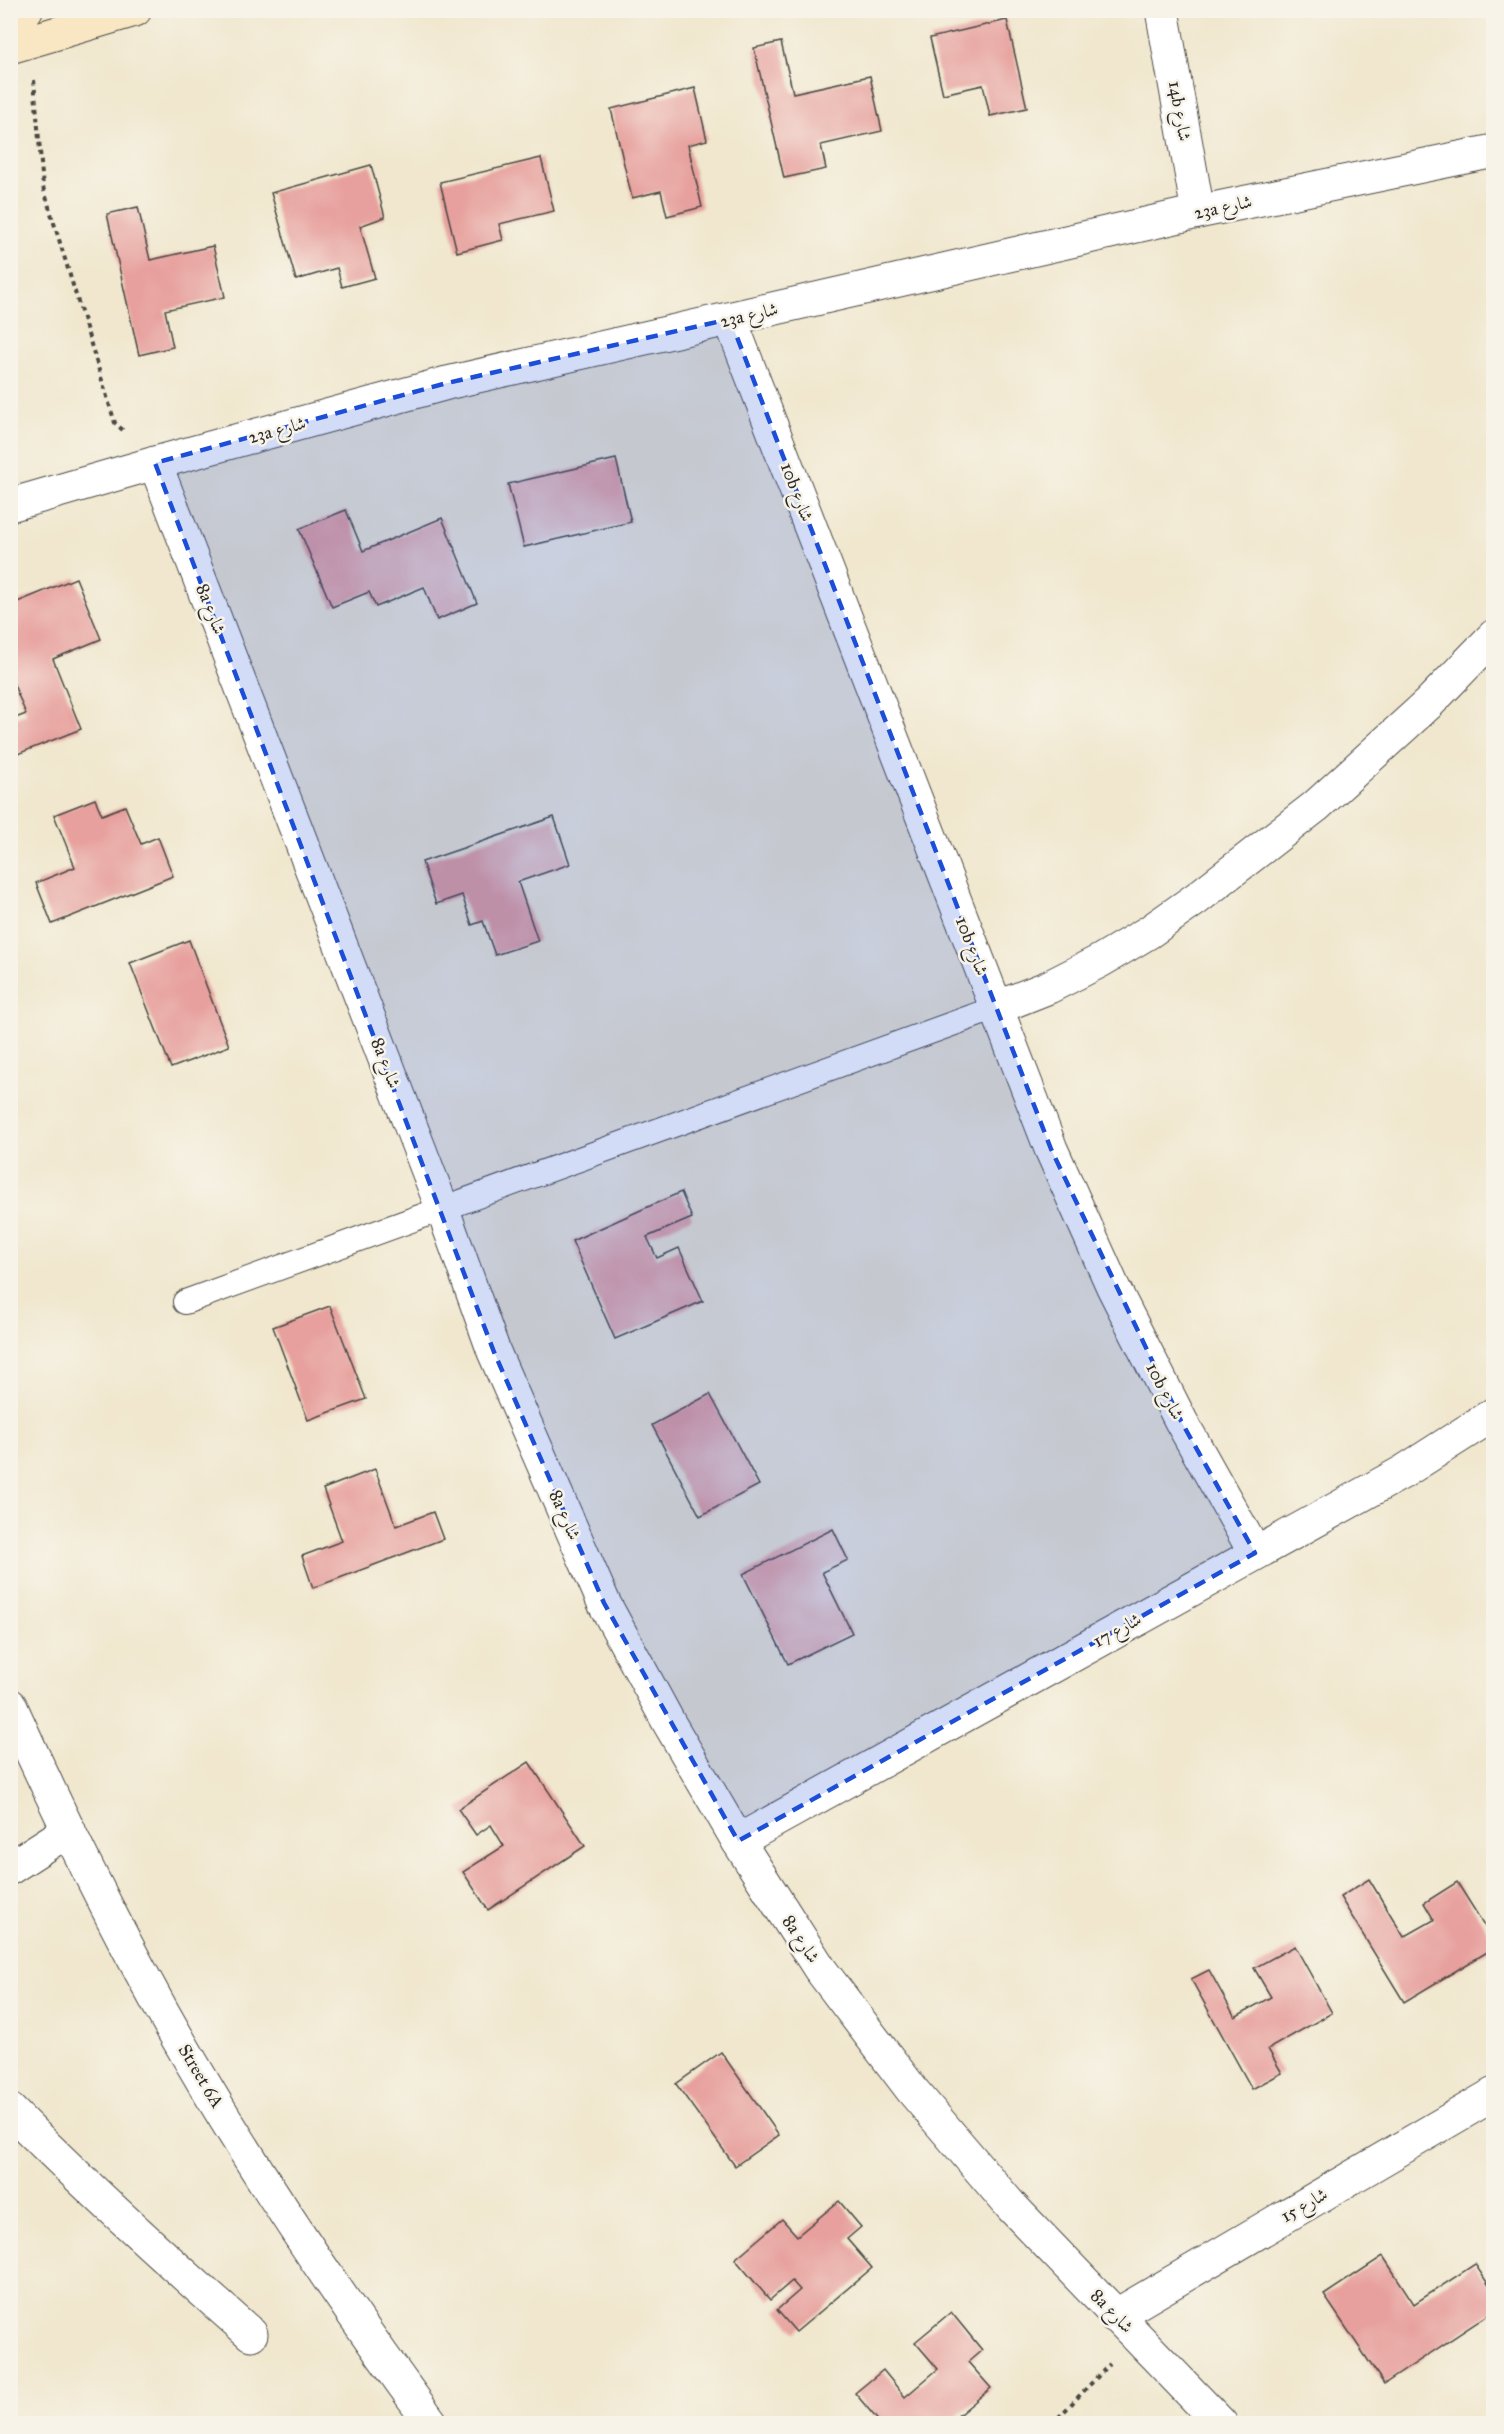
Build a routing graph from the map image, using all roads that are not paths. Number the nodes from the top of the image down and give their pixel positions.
1 (135, 10) edge
2 (1162, 10) edge
3 (10, 15) edge
4 (22, 32) edge
5 (1494, 151) edge
6 (1198, 212) junction
7 (730, 319) junction
8 (155, 463) junction
9 (10, 505) edge
10 (1494, 636) edge
11 (996, 1008) junction
12 (443, 1210) junction
13 (185, 1302) dead end
14 (1494, 1414) edge
15 (1255, 1553) junction
16 (10, 1705) edge
17 (69, 1830) junction
18 (738, 1841) junction
19 (10, 1868) edge
20 (1494, 2094) edge
21 (10, 2110) edge
22 (1126, 2326) junction
23 (251, 2334) dead end
24 (432, 2424) edge
25 (1221, 2424) edge

1 - 4 street
2 - 6 street, 14b شارع
3 - 4 street
5 - 6 street, 23a شارع
6 - 7 street, 23a شارع
7 - 8 street, 23a شارع
7 - 11 street, 10b شارع
8 - 9 street, 23a شارع
8 - 12 street, 8a شارع
10 - 11 street
11 - 12 lane
11 - 15 street, 10b شارع
12 - 13 lane
12 - 18 street, 8a شارع
14 - 15 street, شارع 17
15 - 18 street, شارع 17
16 - 17 street, Street 6A
17 - 19 street
17 - 24 street, Street 6A
18 - 22 street, 8a شارع
20 - 22 street, شارع 15
21 - 23 street
22 - 25 street, 8a شارع

